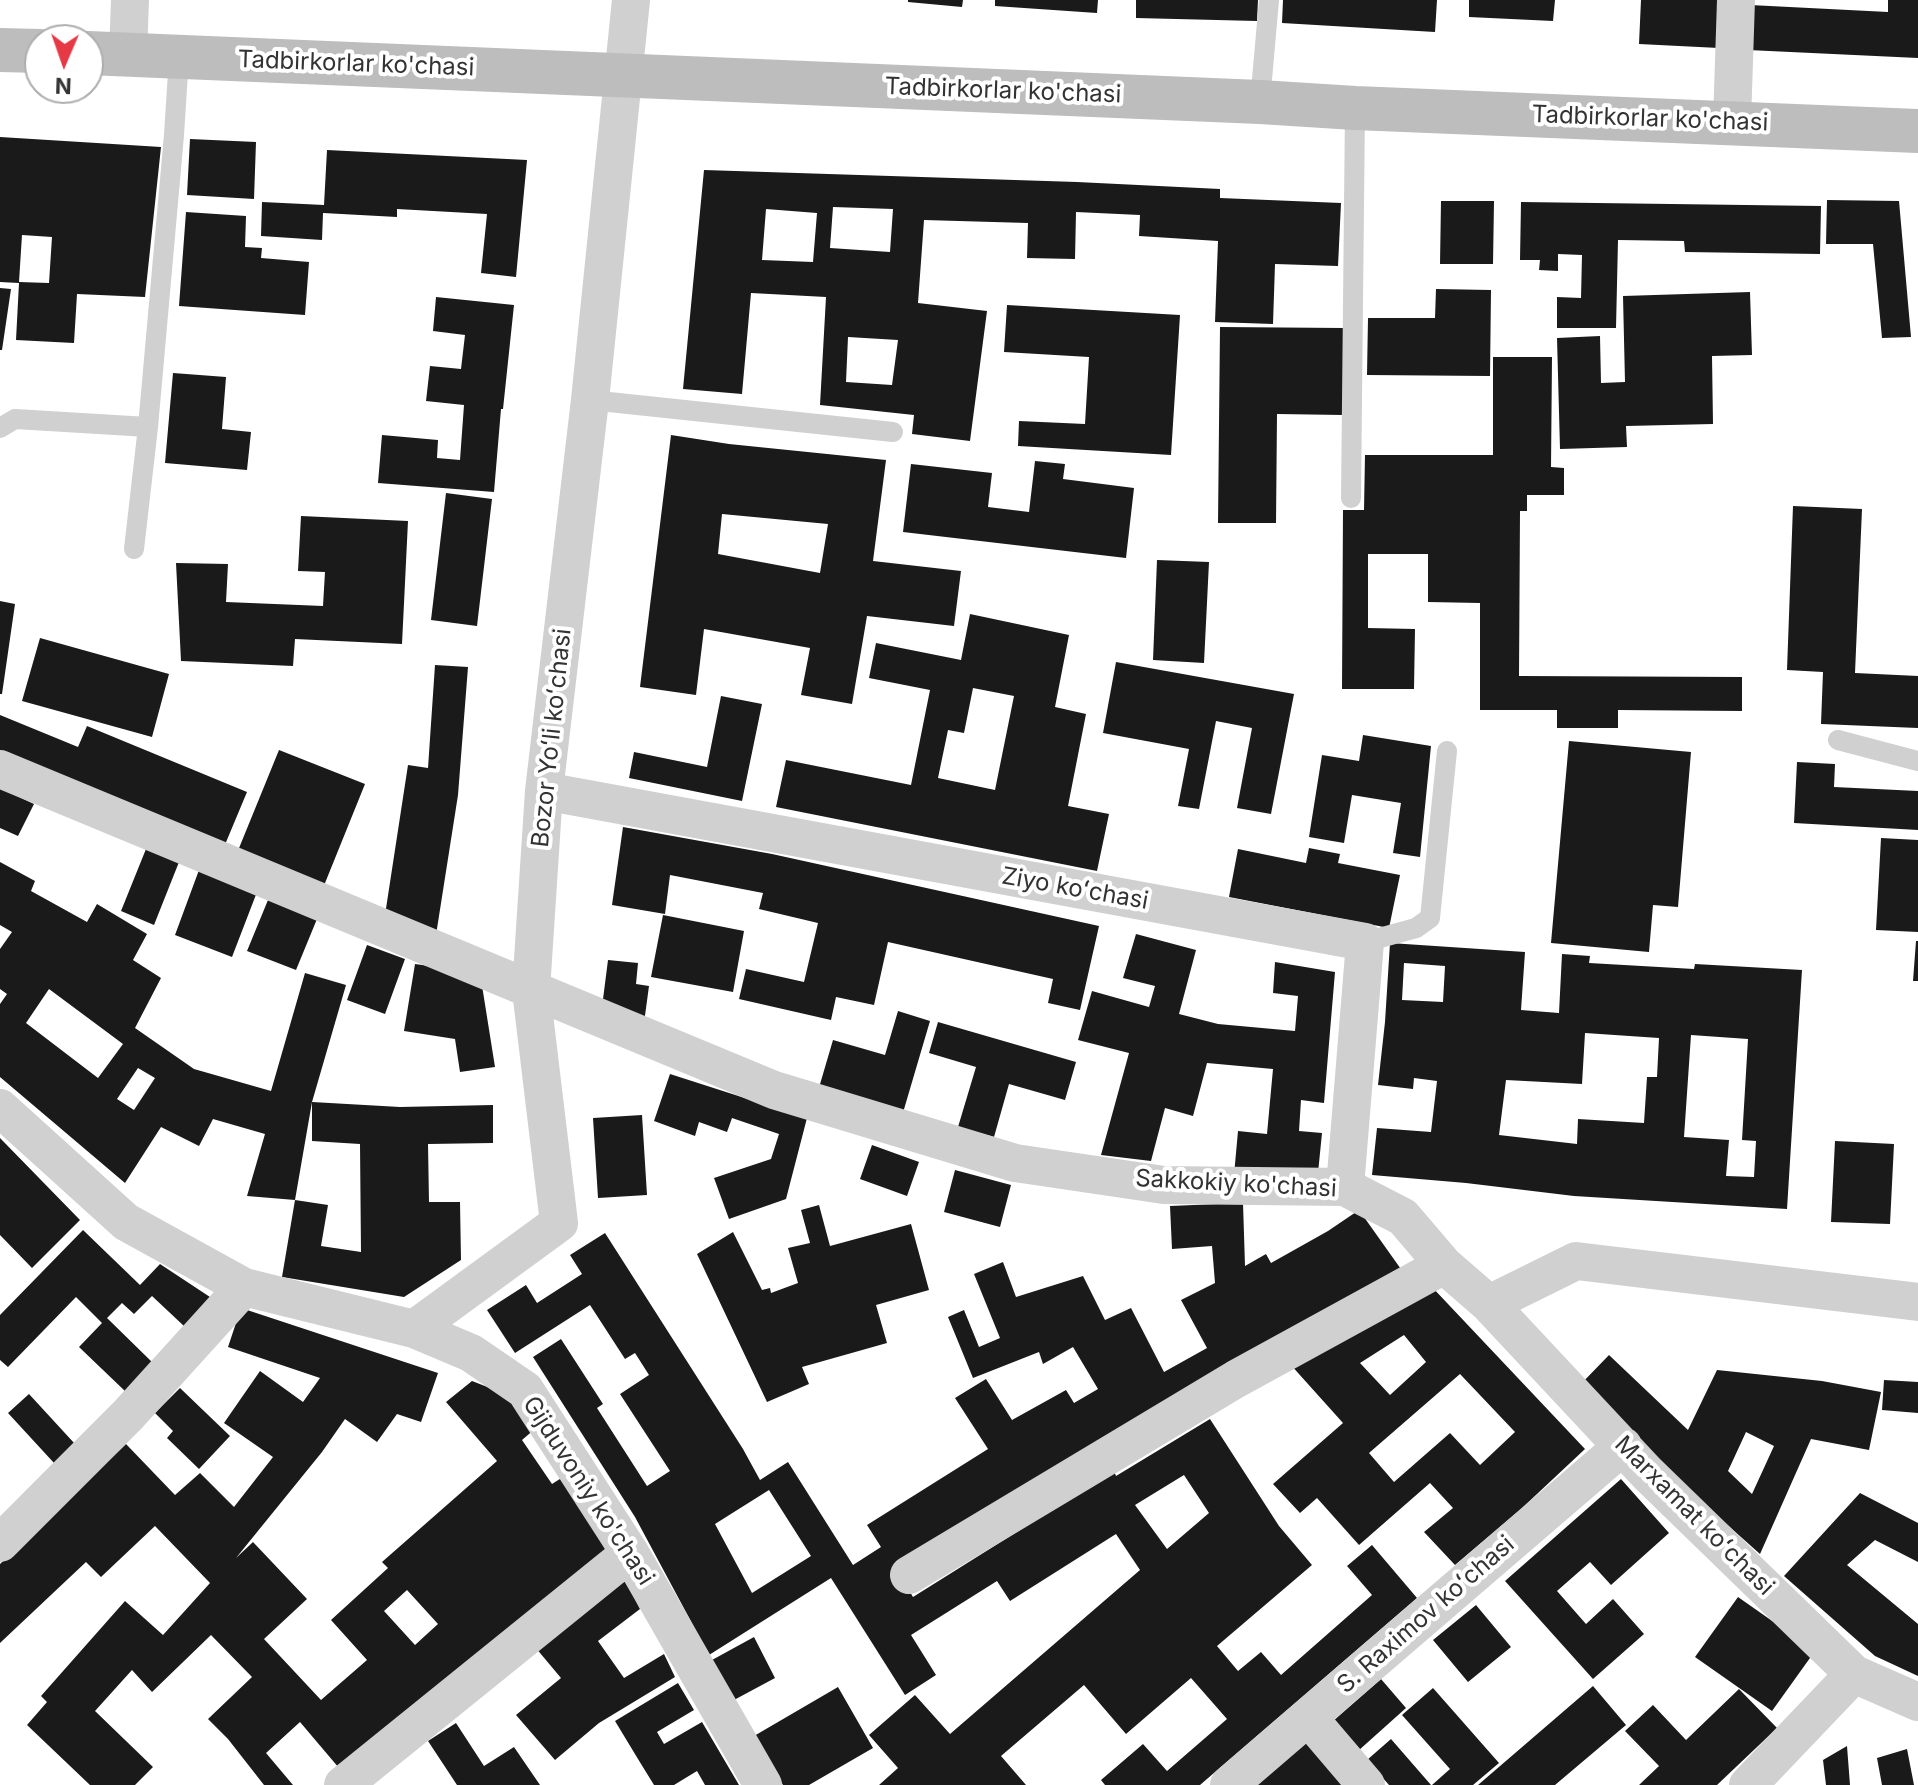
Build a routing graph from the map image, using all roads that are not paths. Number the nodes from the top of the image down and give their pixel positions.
1 (130, 0) edge
2 (631, 0) edge
3 (1269, 0) edge
4 (1736, 0) edge
5 (0, 50) edge
6 (24, 51) edge
7 (108, 54) edge
8 (179, 57) junction
9 (622, 75) junction
10 (1260, 102) junction
11 (1355, 108) junction
12 (1732, 122) junction
13 (1918, 131) edge
14 (590, 400) junction
15 (148, 427) junction
16 (0, 428) edge
17 (893, 432) dead end
18 (1351, 498) dead end
19 (134, 549) dead end
20 (1838, 740) dead end
21 (1447, 751) dead end
22 (1918, 761) edge
23 (0, 769) edge
24 (544, 791) junction
25 (1365, 942) junction
26 (531, 990) junction
27 (0, 1108) edge
28 (1345, 1187) junction
29 (1444, 1265) junction
30 (244, 1287) junction
31 (1918, 1302) edge
32 (1489, 1304) junction
33 (414, 1329) junction
34 (1623, 1446) junction
35 (0, 1543) edge
36 (630, 1553) junction
37 (909, 1575) dead end
38 (1854, 1674) junction
39 (1918, 1702) edge
40 (1308, 1717) junction
41 (343, 1785) edge
42 (763, 1785) edge
43 (1229, 1785) edge
44 (1366, 1785) edge
45 (1748, 1785) edge

1 - 7 street
2 - 9 street, Bozor Yoʻli koʻchasi
3 - 10 lane
4 - 12 street
5 - 6 main road
7 - 8 main road, Tadbirkorlar ko'chasi
8 - 9 main road, Tadbirkorlar ko'chasi
8 - 15 lane
9 - 10 main road, Tadbirkorlar ko'chasi
9 - 14 street, Bozor Yoʻli koʻchasi
10 - 11 main road, Tadbirkorlar ko'chasi
11 - 12 main road, Tadbirkorlar ko'chasi
11 - 18 lane
12 - 13 main road, Tadbirkorlar ko'chasi
14 - 17 lane
14 - 24 street, Bozor Yoʻli koʻchasi
15 - 16 lane
15 - 19 lane
20 - 22 lane
21 - 25 lane
23 - 26 street, Sakkokiy ko'chasi
24 - 25 street, Ziyo koʻchasi
24 - 26 street, Bozor Yoʻli koʻchasi
25 - 28 street
26 - 28 street, Sakkokiy ko'chasi
26 - 33 street, Bozor Yoʻli koʻchasi
27 - 30 street, Gijduvoniy ko'chasi
28 - 29 street, Sakkokiy ko'chasi
29 - 32 street, Sakkokiy ko'chasi
29 - 37 street
30 - 33 street, Gijduvoniy ko'chasi
30 - 35 street
31 - 32 street
32 - 34 street, Marxamat koʻchasi
33 - 36 street, Gijduvoniy ko'chasi
34 - 38 street, Marxamat koʻchasi
34 - 40 street, S. Raximov koʻchasi
36 - 41 street
36 - 42 street, Gijduvoniy ko'chasi
38 - 39 street, Marxamat koʻchasi
38 - 45 street
40 - 43 street, S. Raximov koʻchasi
40 - 44 street

